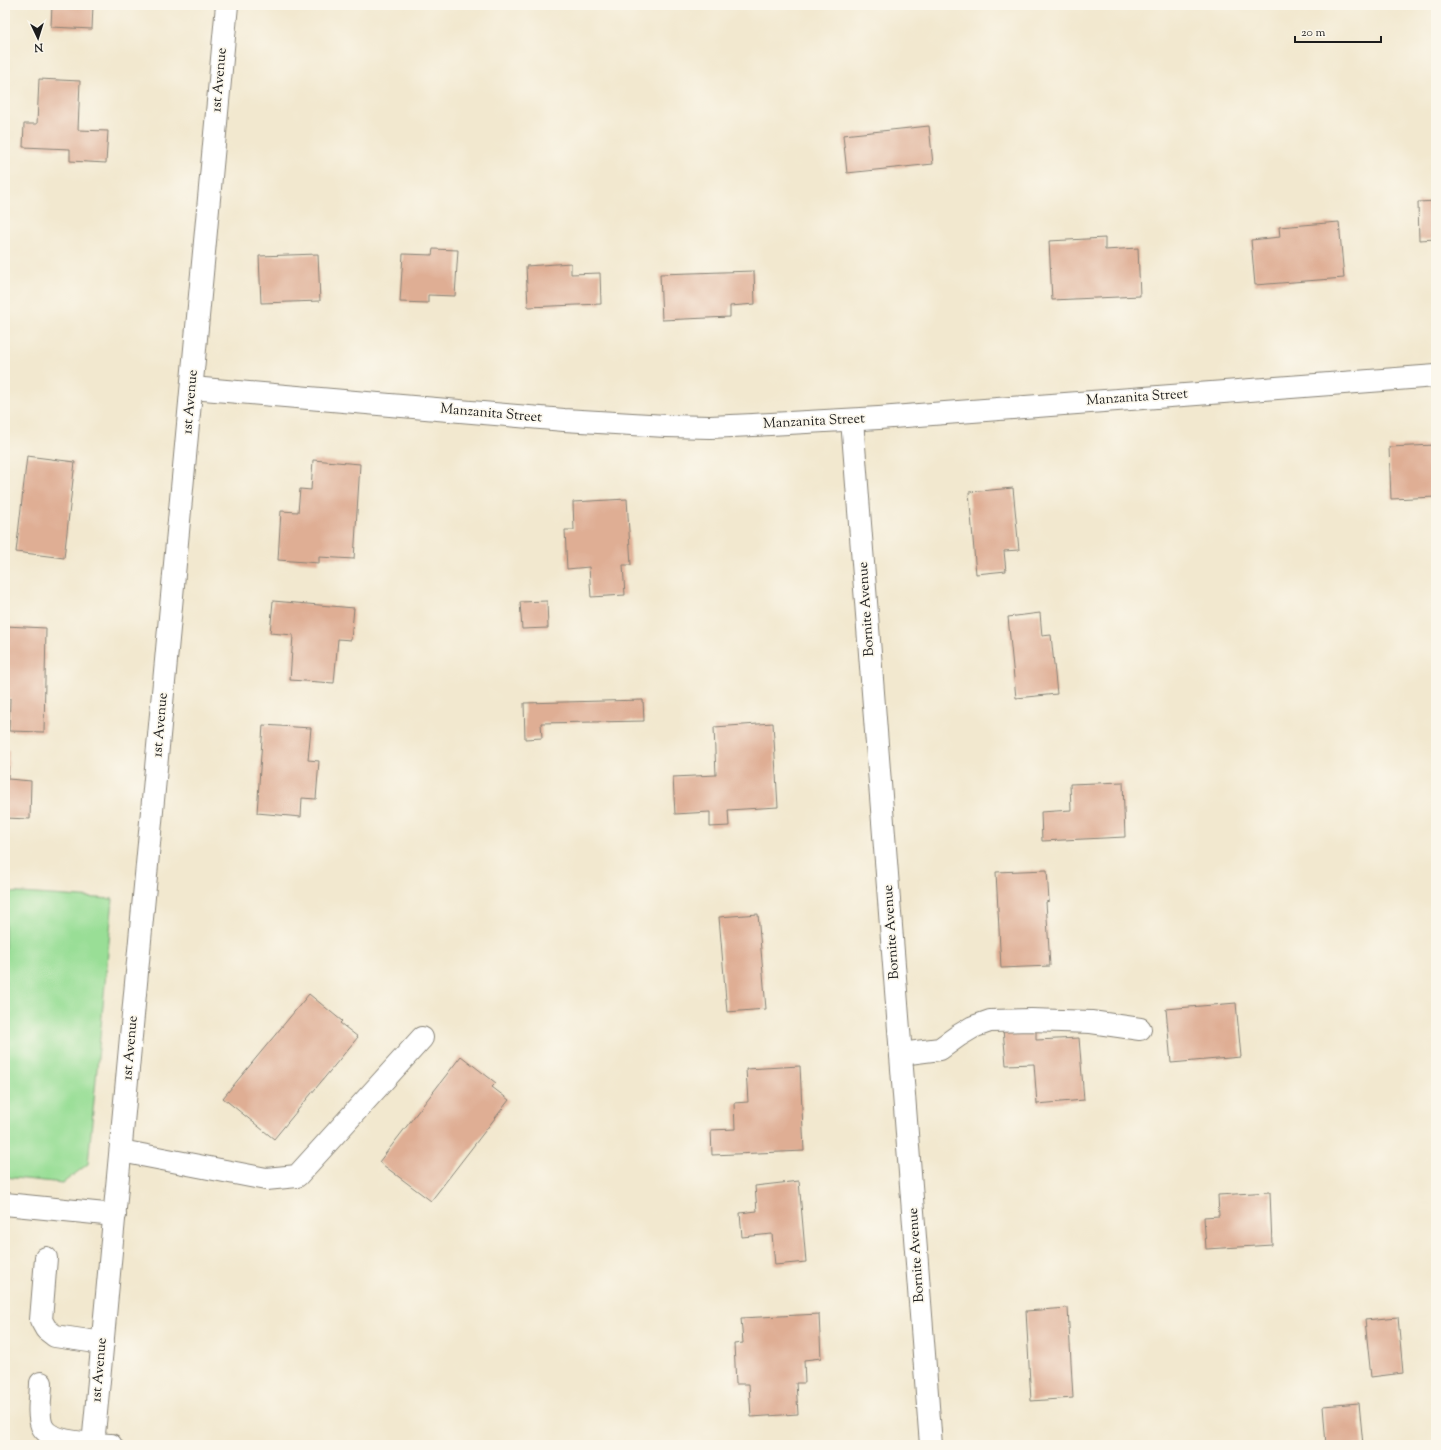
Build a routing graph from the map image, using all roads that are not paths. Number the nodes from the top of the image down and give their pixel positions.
1 (227, 5) edge
2 (1436, 376) edge
3 (192, 388) junction
4 (852, 420) junction
5 (1140, 1029) dead end
6 (422, 1038) dead end
7 (901, 1054) junction
8 (121, 1151) junction
9 (5, 1204) edge
10 (115, 1215) junction
11 (46, 1258) dead end
12 (103, 1343) junction
13 (41, 1382) dead end
14 (99, 1445) edge
15 (931, 1445) edge

1 - 3 street, 1st Avenue
2 - 4 street, Manzanita Street
3 - 4 street, Manzanita Street
3 - 8 street, 1st Avenue
4 - 7 street, Bornite Avenue
5 - 7 street
6 - 8 street
7 - 15 street, Bornite Avenue
8 - 10 street, 1st Avenue
9 - 10 street
10 - 12 street, 1st Avenue
11 - 12 street
12 - 14 street, 1st Avenue
13 - 14 street

